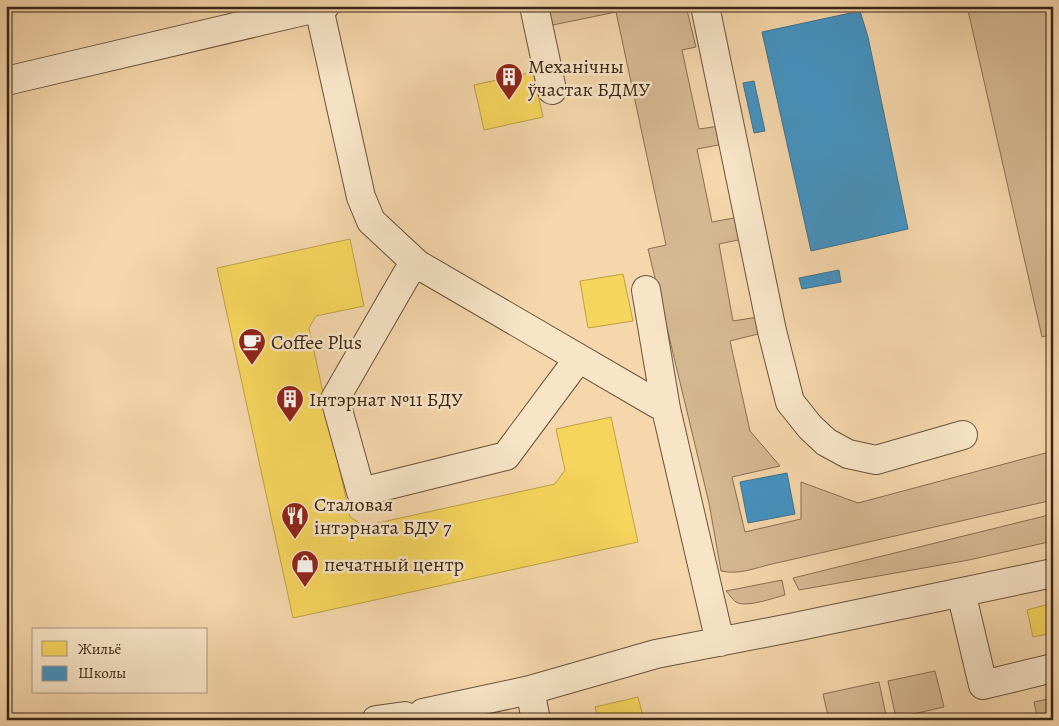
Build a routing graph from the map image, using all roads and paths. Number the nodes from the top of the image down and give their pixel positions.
1 (534, 6) edge
2 (705, 6) edge
3 (322, 7) edge
4 (239, 17) edge
5 (6, 81) edge
6 (552, 90) dead end
7 (417, 264) junction
8 (646, 290) dead end
9 (577, 357) junction
10 (666, 409) junction
11 (963, 435) dead end
12 (1053, 573) edge
13 (961, 592) junction
14 (720, 642) junction
15 (1053, 668) edge
16 (530, 690) junction
17 (376, 720) edge
18 (536, 720) edge

1 - 6 street
2 - 11 street
3 - 4 street
3 - 7 street
4 - 5 street
7 - 9 street
7 - 9 street
8 - 10 street
9 - 10 street
10 - 14 street
12 - 13 street
13 - 14 street
13 - 15 street
14 - 16 street
16 - 17 street
16 - 18 street

